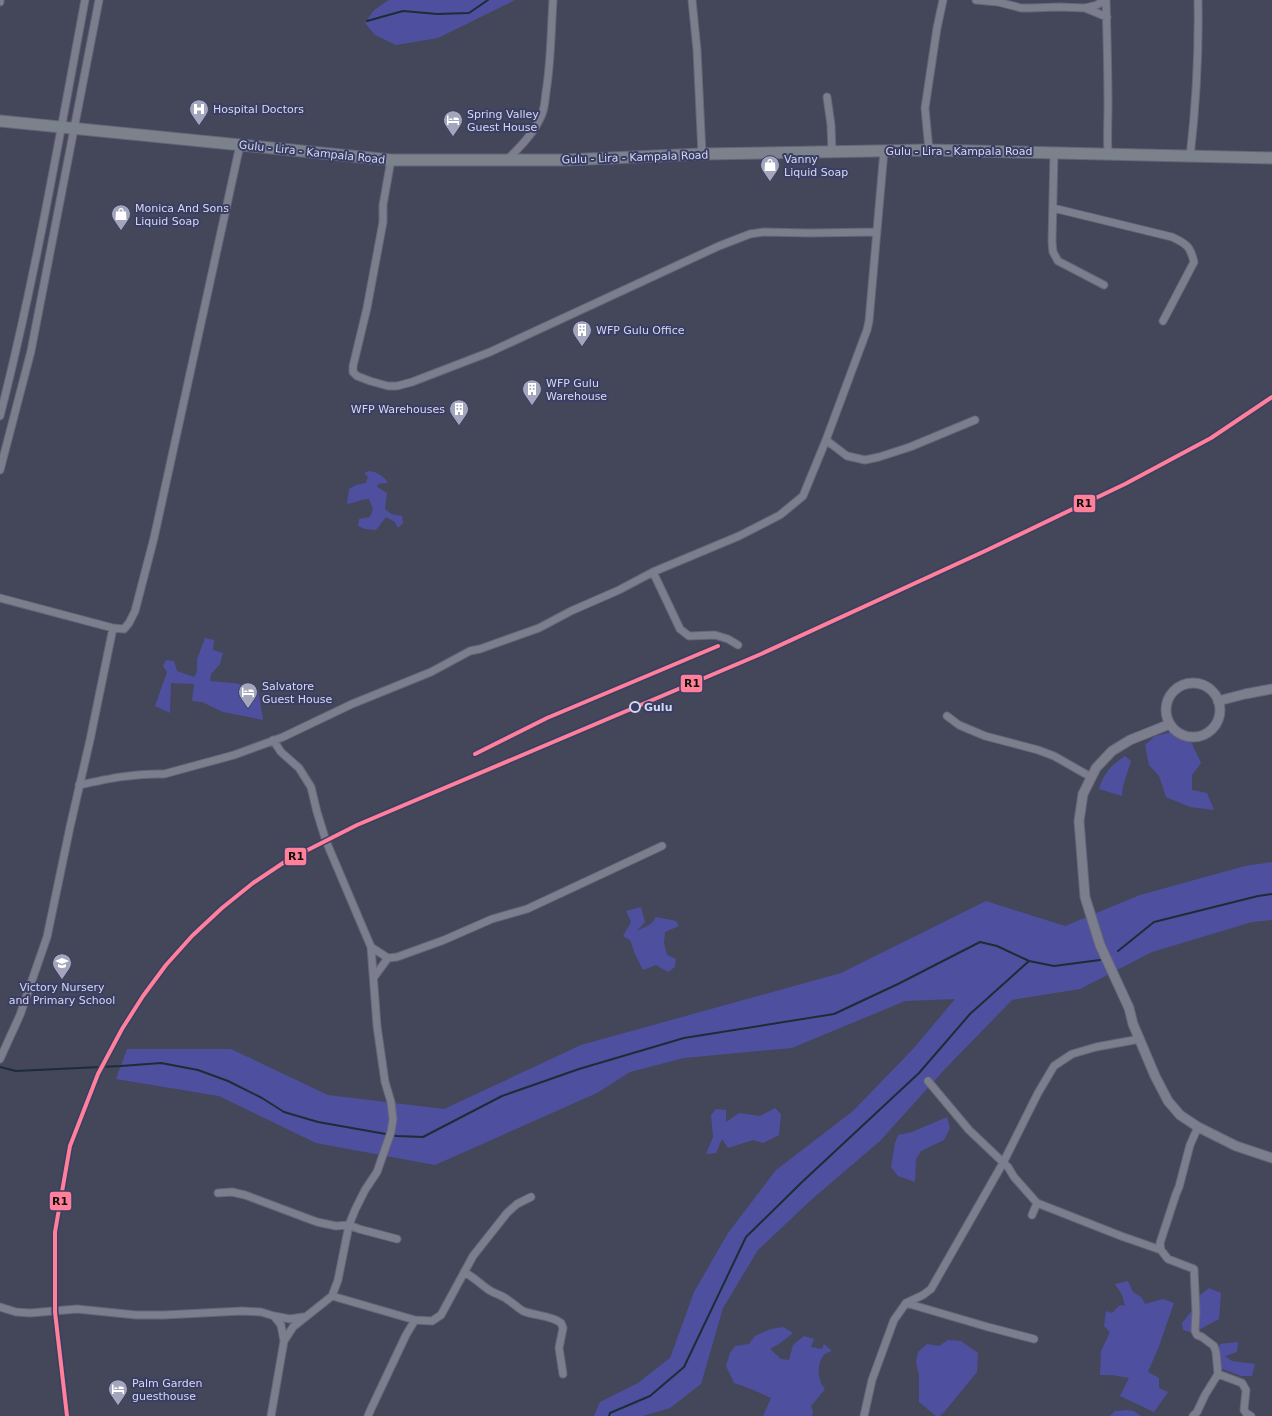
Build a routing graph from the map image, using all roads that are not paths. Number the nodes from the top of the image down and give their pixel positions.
1 (85, 0) edge
2 (99, 0) edge
3 (553, 0) edge
4 (692, 0) edge
5 (943, 0) edge
6 (976, 0) edge
7 (1105, 0) edge
8 (1198, 0) edge
9 (1085, 8) junction
10 (1107, 17) junction
11 (827, 97) dead end
12 (0, 121) edge
13 (61, 126) junction
14 (74, 128) junction
15 (240, 145) junction
16 (929, 150) junction
17 (884, 151) junction
18 (832, 152) junction
19 (1054, 152) junction
20 (702, 154) junction
21 (1108, 154) junction
22 (1190, 157) junction
23 (1272, 158) edge
24 (391, 160) junction
25 (507, 160) junction
26 (1053, 208) junction
27 (877, 232) junction
28 (1104, 285) dead end
29 (1163, 321) dead end
30 (0, 416) edge
31 (975, 420) dead end
32 (826, 440) junction
33 (0, 470) edge
34 (653, 572) junction
35 (0, 598) edge
36 (113, 628) junction
37 (738, 645) dead end
38 (1272, 689) edge
39 (1218, 701) junction
40 (947, 716) dead end
41 (1170, 724) junction
42 (273, 740) junction
43 (1091, 778) junction
44 (79, 785) junction
45 (662, 846) dead end
46 (371, 947) junction
47 (388, 958) junction
48 (374, 977) junction
49 (1140, 1039) junction
50 (0, 1059) edge
51 (928, 1080) dead end
52 (1198, 1128) junction
53 (1272, 1158) edge
54 (1003, 1163) junction
55 (218, 1193) dead end
56 (532, 1197) dead end
57 (1037, 1203) junction
58 (1032, 1215) dead end
59 (349, 1225) junction
60 (397, 1239) dead end
61 (1161, 1250) junction
62 (464, 1272) junction
63 (332, 1296) junction
64 (906, 1303) junction
65 (0, 1308) edge
66 (274, 1316) junction
67 (305, 1317) junction
68 (415, 1320) junction
69 (1034, 1340) dead end
70 (284, 1341) junction
71 (564, 1374) dead end
72 (1218, 1374) junction
73 (271, 1416) edge
74 (368, 1416) edge
75 (864, 1416) edge
76 (1193, 1416) edge
77 (1251, 1416) edge

1 - 13 street
2 - 14 street
3 - 25 street
4 - 20 street
5 - 16 street
6 - 9 street
7 - 9 street
7 - 10 street
8 - 22 street
9 - 10 street
10 - 21 street
11 - 18 street
12 - 13 main road, Gulu - Lira - Kampala Road
13 - 14 main road, Gulu - Lira - Kampala Road
13 - 30 street
14 - 15 main road, Gulu - Lira - Kampala Road
14 - 33 street
15 - 24 main road, Gulu - Lira - Kampala Road
15 - 36 street
16 - 17 main road, Gulu - Lira - Kampala Road
16 - 19 main road, Gulu - Lira - Kampala Road
17 - 18 main road, Gulu - Lira - Kampala Road
17 - 27 street
18 - 20 main road, Gulu - Lira - Kampala Road
19 - 21 main road, Gulu - Lira - Kampala Road
19 - 26 street
20 - 25 main road, Gulu - Lira - Kampala Road
21 - 22 main road, Gulu - Lira - Kampala Road
22 - 23 main road, Gulu - Lira - Kampala Road
24 - 25 main road, Gulu - Lira - Kampala Road
24 - 27 street
26 - 28 street
26 - 29 street
27 - 32 street
31 - 32 street
32 - 34 street
34 - 37 street
34 - 42 street
35 - 36 street
36 - 44 street
38 - 39 street
39 - 41 street
39 - 41 street
40 - 43 street
41 - 43 street
42 - 44 street
42 - 46 street
43 - 49 street
44 - 50 street
45 - 47 street
46 - 47 street
46 - 48 street
47 - 48 street
48 - 59 street
49 - 52 street
49 - 54 street
51 - 54 street
52 - 53 street
52 - 61 street
54 - 57 street
54 - 64 street
55 - 59 street
56 - 62 street
57 - 58 street
57 - 61 street
59 - 60 street
59 - 63 street
61 - 72 street
62 - 68 street
62 - 71 street
63 - 67 street
63 - 68 street
64 - 69 street
64 - 75 street
65 - 66 street
66 - 67 street
66 - 70 street
67 - 70 street
68 - 74 street
70 - 73 street
72 - 76 street
72 - 77 street

